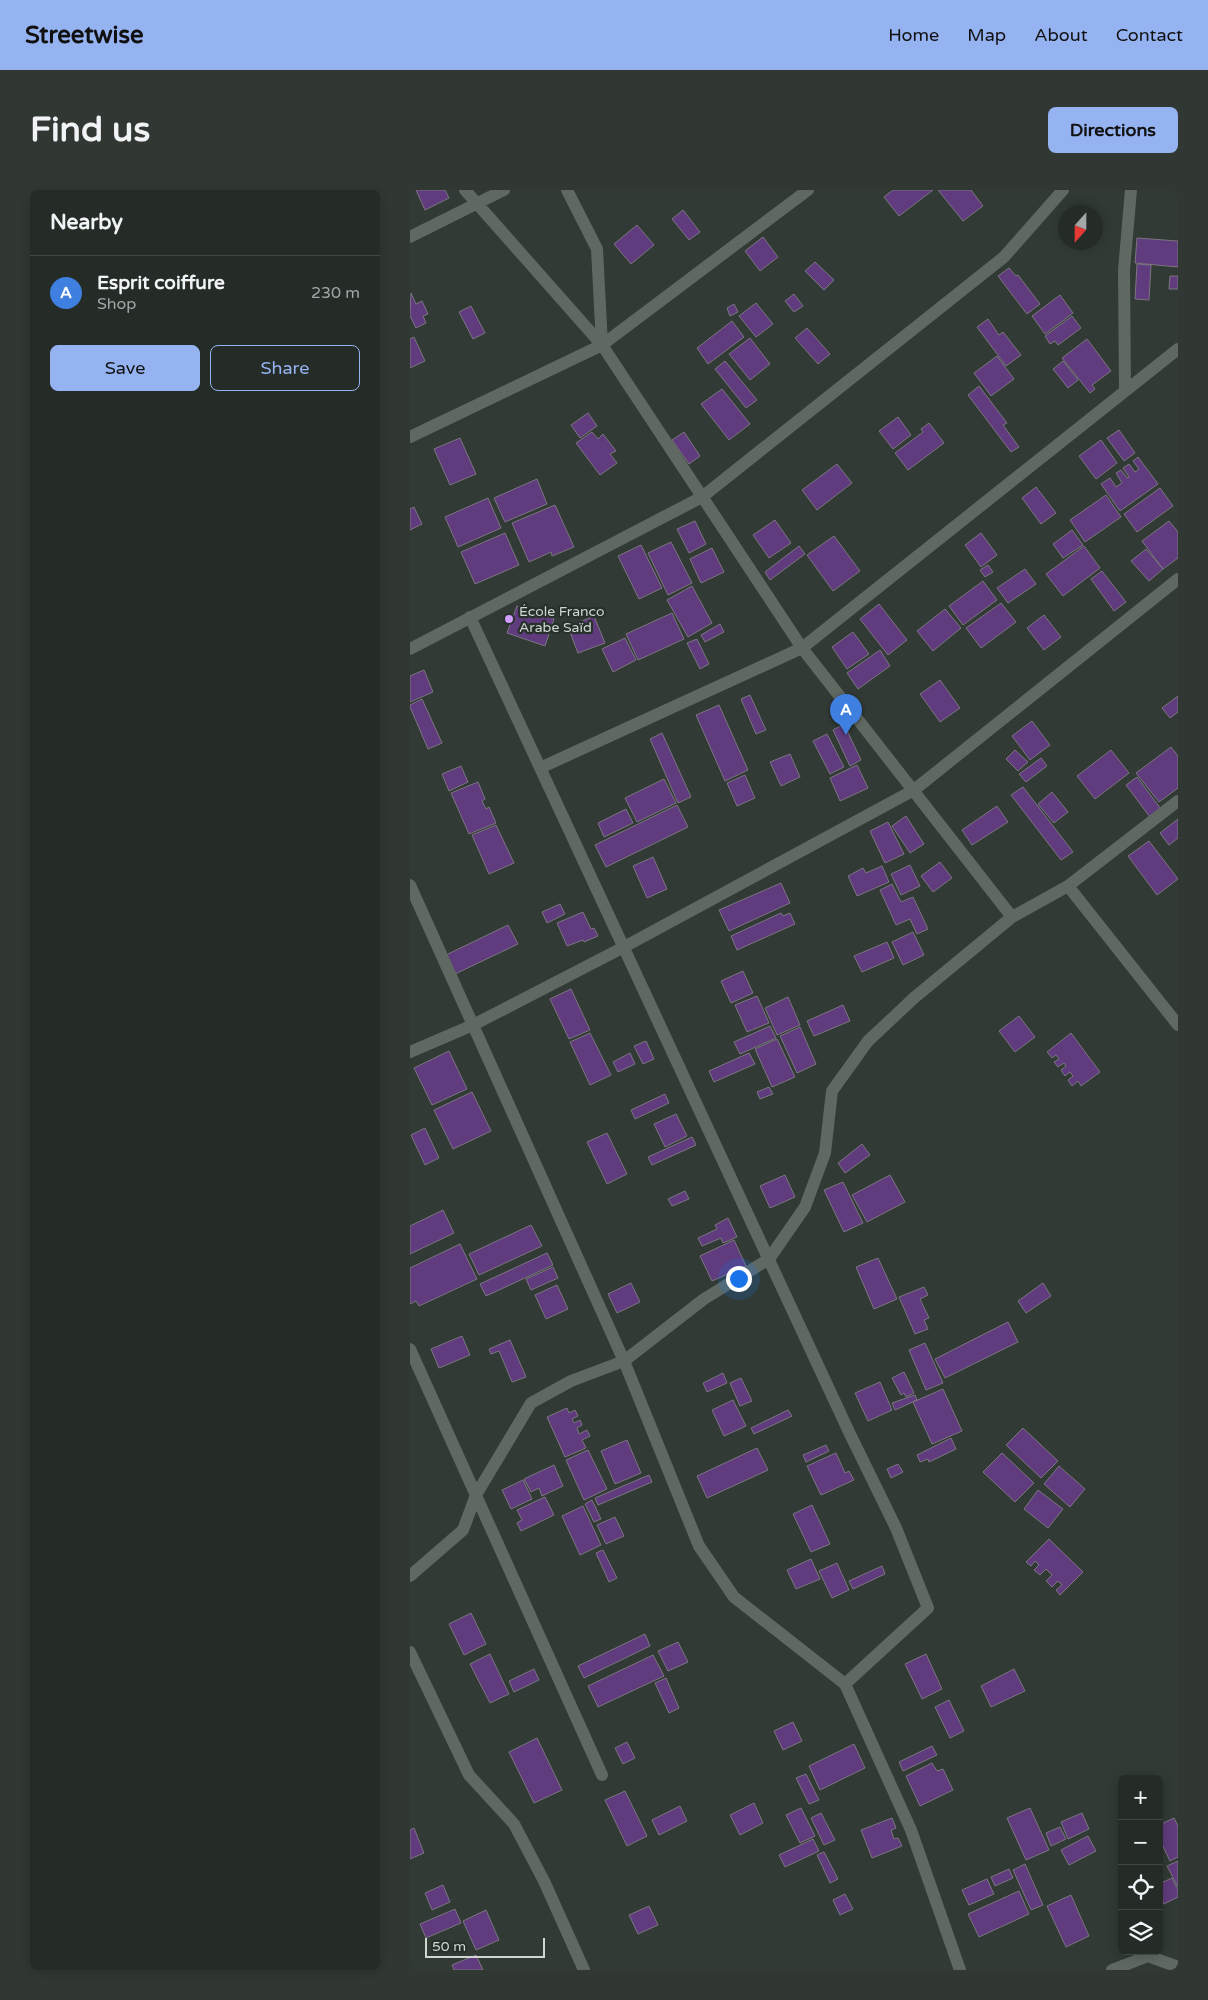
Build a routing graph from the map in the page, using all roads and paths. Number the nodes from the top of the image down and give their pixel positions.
1 (465, 190) edge
2 (504, 190) edge
3 (567, 190) edge
4 (808, 190) edge
5 (1062, 190) edge
6 (1131, 190) edge
7 (476, 204) junction
8 (410, 237) edge
9 (602, 345) junction
10 (1178, 350) edge
11 (1125, 391) junction
12 (410, 437) edge
13 (702, 497) junction
14 (1178, 579) edge
15 (470, 617) junction
16 (410, 648) edge
17 (802, 648) junction
18 (540, 768) junction
19 (914, 790) junction
20 (1178, 801) edge
21 (410, 885) edge
22 (1068, 886) junction
23 (1012, 917) junction
24 (624, 947) junction
25 (473, 1025) junction
26 (1178, 1025) edge
27 (410, 1052) edge
28 (769, 1259) junction
29 (410, 1350) edge
30 (624, 1360) junction
31 (476, 1495) junction
32 (410, 1576) edge
33 (410, 1652) edge
34 (845, 1684) junction
35 (602, 1775) dead end
36 (1178, 1967) edge
37 (584, 1970) edge
38 (960, 1970) edge
39 (1112, 1970) edge

1 - 7 street
2 - 7 street
3 - 9 street
4 - 9 street
5 - 13 street
6 - 11 street
7 - 8 street
7 - 9 street
9 - 12 street
9 - 13 street
10 - 11 street
11 - 17 street
13 - 15 street
13 - 17 street
14 - 19 street
15 - 16 street
15 - 18 street
17 - 18 street
17 - 19 street
18 - 24 street
19 - 23 street
19 - 24 street
20 - 22 street
21 - 25 street
22 - 23 street
22 - 26 street
23 - 28 street
24 - 25 street
24 - 28 street
25 - 27 street
25 - 30 street
28 - 30 street
28 - 34 street
29 - 31 street
30 - 31 street
30 - 34 street
31 - 32 street
31 - 35 street
33 - 37 street
34 - 38 street
36 - 39 street

